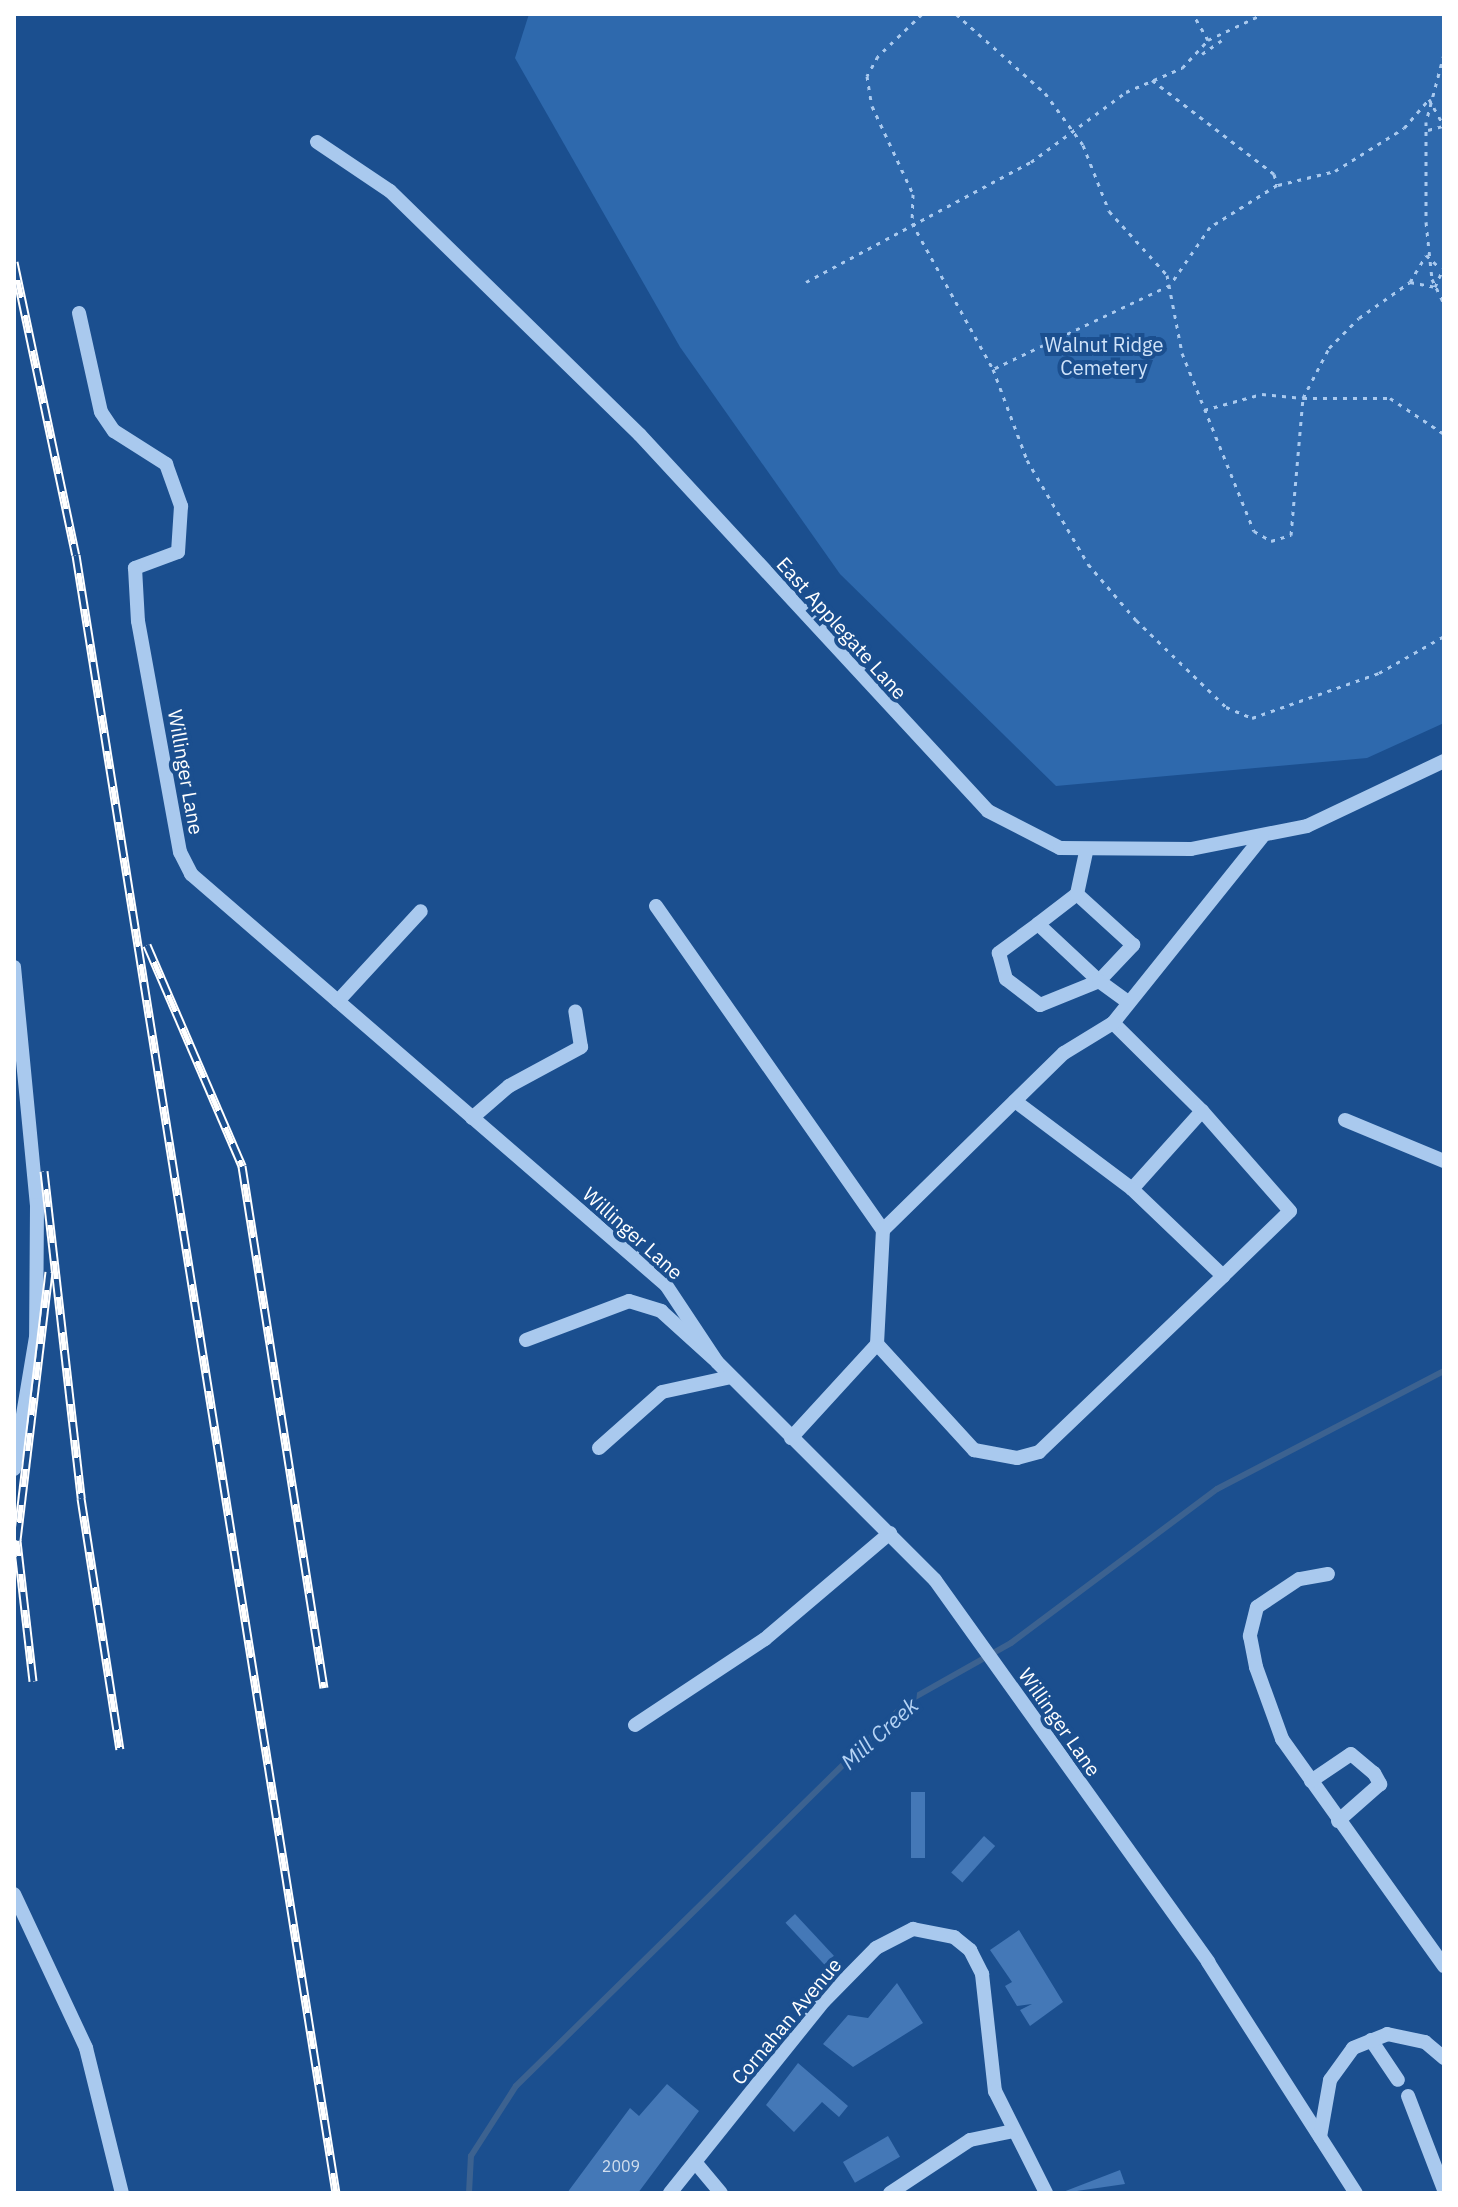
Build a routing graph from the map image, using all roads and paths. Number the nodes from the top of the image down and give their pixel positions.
1 (922, 14) edge
2 (956, 14) edge
3 (1193, 14) edge
4 (1263, 14) edge
5 (1231, 34) junction
6 (1208, 40) junction
7 (1444, 54) edge
8 (1199, 56) junction
9 (1152, 80) junction
10 (1429, 99) junction
11 (1444, 126) edge
12 (1426, 131) junction
13 (1074, 132) junction
14 (317, 142) dead end
15 (1277, 185) junction
16 (912, 223) junction
17 (1426, 255) junction
18 (1442, 267) edge
19 (806, 282) dead end
20 (1410, 282) junction
21 (1170, 285) junction
22 (1435, 287) junction
23 (1444, 304) edge
24 (79, 313) dead end
25 (993, 369) junction
26 (1303, 398) junction
27 (1204, 410) junction
28 (1444, 434) edge
29 (1444, 636) edge
30 (1444, 761) edge
31 (1262, 837) junction
32 (1086, 852) junction
33 (1077, 894) junction
34 (656, 906) dead end
35 (421, 911) dead end
36 (1038, 924) junction
37 (14, 967) edge
38 (1099, 981) junction
39 (338, 1001) junction
40 (1129, 1003) junction
41 (575, 1011) dead end
42 (1113, 1023) junction
43 (1015, 1101) junction
44 (1202, 1111) junction
45 (472, 1118) junction
46 (1345, 1120) dead end
47 (1444, 1161) edge
48 (1132, 1189) junction
49 (883, 1230) junction
50 (1223, 1276) junction
51 (526, 1340) dead end
52 (877, 1344) junction
53 (717, 1362) junction
54 (731, 1377) junction
55 (791, 1438) junction
56 (599, 1448) dead end
57 (14, 1469) edge
58 (890, 1533) junction
59 (1328, 1574) dead end
60 (635, 1725) dead end
61 (1311, 1781) junction
62 (1338, 1821) junction
63 (14, 1894) edge
64 (1444, 1966) edge
65 (1371, 2040) junction
66 (1444, 2058) edge
67 (1398, 2080) dead end
68 (1408, 2096) dead end
69 (1014, 2131) junction
70 (1320, 2137) junction
71 (695, 2162) junction
72 (1444, 2190) edge
73 (122, 2193) edge
74 (670, 2193) edge
75 (721, 2193) edge
76 (890, 2193) edge
77 (1046, 2193) edge
78 (1356, 2193) edge

1 - 16 path
2 - 13 path
3 - 6 path
4 - 5 path
5 - 6 path
5 - 8 path
6 - 8 path
7 - 10 path
8 - 9 path
9 - 13 path
9 - 15 path
10 - 11 path
10 - 12 path
10 - 15 path
11 - 12 path
12 - 17 path
13 - 16 path
13 - 21 path
14 - 32 street, East Applegate Lane
15 - 21 path
16 - 19 path
16 - 25 path
17 - 18 path
17 - 20 path
17 - 22 path
18 - 22 path
20 - 22 path
20 - 26 path
21 - 25 path
21 - 27 path
22 - 23 path
24 - 39 street, Willinger Lane
25 - 29 path
26 - 27 path
26 - 27 path
26 - 28 path
30 - 31 street, East Applegate Lane
31 - 32 street, East Applegate Lane
31 - 40 street
32 - 33 street
33 - 36 street
33 - 38 street
34 - 49 street
35 - 39 street
36 - 38 street
36 - 38 street
37 - 57 street
38 - 40 street
39 - 45 street, Willinger Lane
40 - 42 street
41 - 45 street
42 - 43 street
42 - 44 street
43 - 48 street
43 - 49 street
44 - 48 street
44 - 50 street
45 - 53 street, Willinger Lane
46 - 47 street
48 - 50 street
49 - 52 street
50 - 52 street
51 - 53 street
52 - 55 street
53 - 54 street, Willinger Lane
54 - 55 street, Willinger Lane
54 - 56 street
55 - 58 street, Willinger Lane
58 - 60 street
58 - 70 street, Willinger Lane
59 - 61 street
61 - 62 street
61 - 62 street
62 - 64 street
63 - 73 street
65 - 66 street
65 - 67 street
65 - 70 street
68 - 72 street
69 - 71 street, Cornahan Avenue
69 - 76 street
69 - 77 street, Cornahan Avenue
70 - 78 street, Willinger Lane
71 - 74 street, Cornahan Avenue
71 - 75 street

